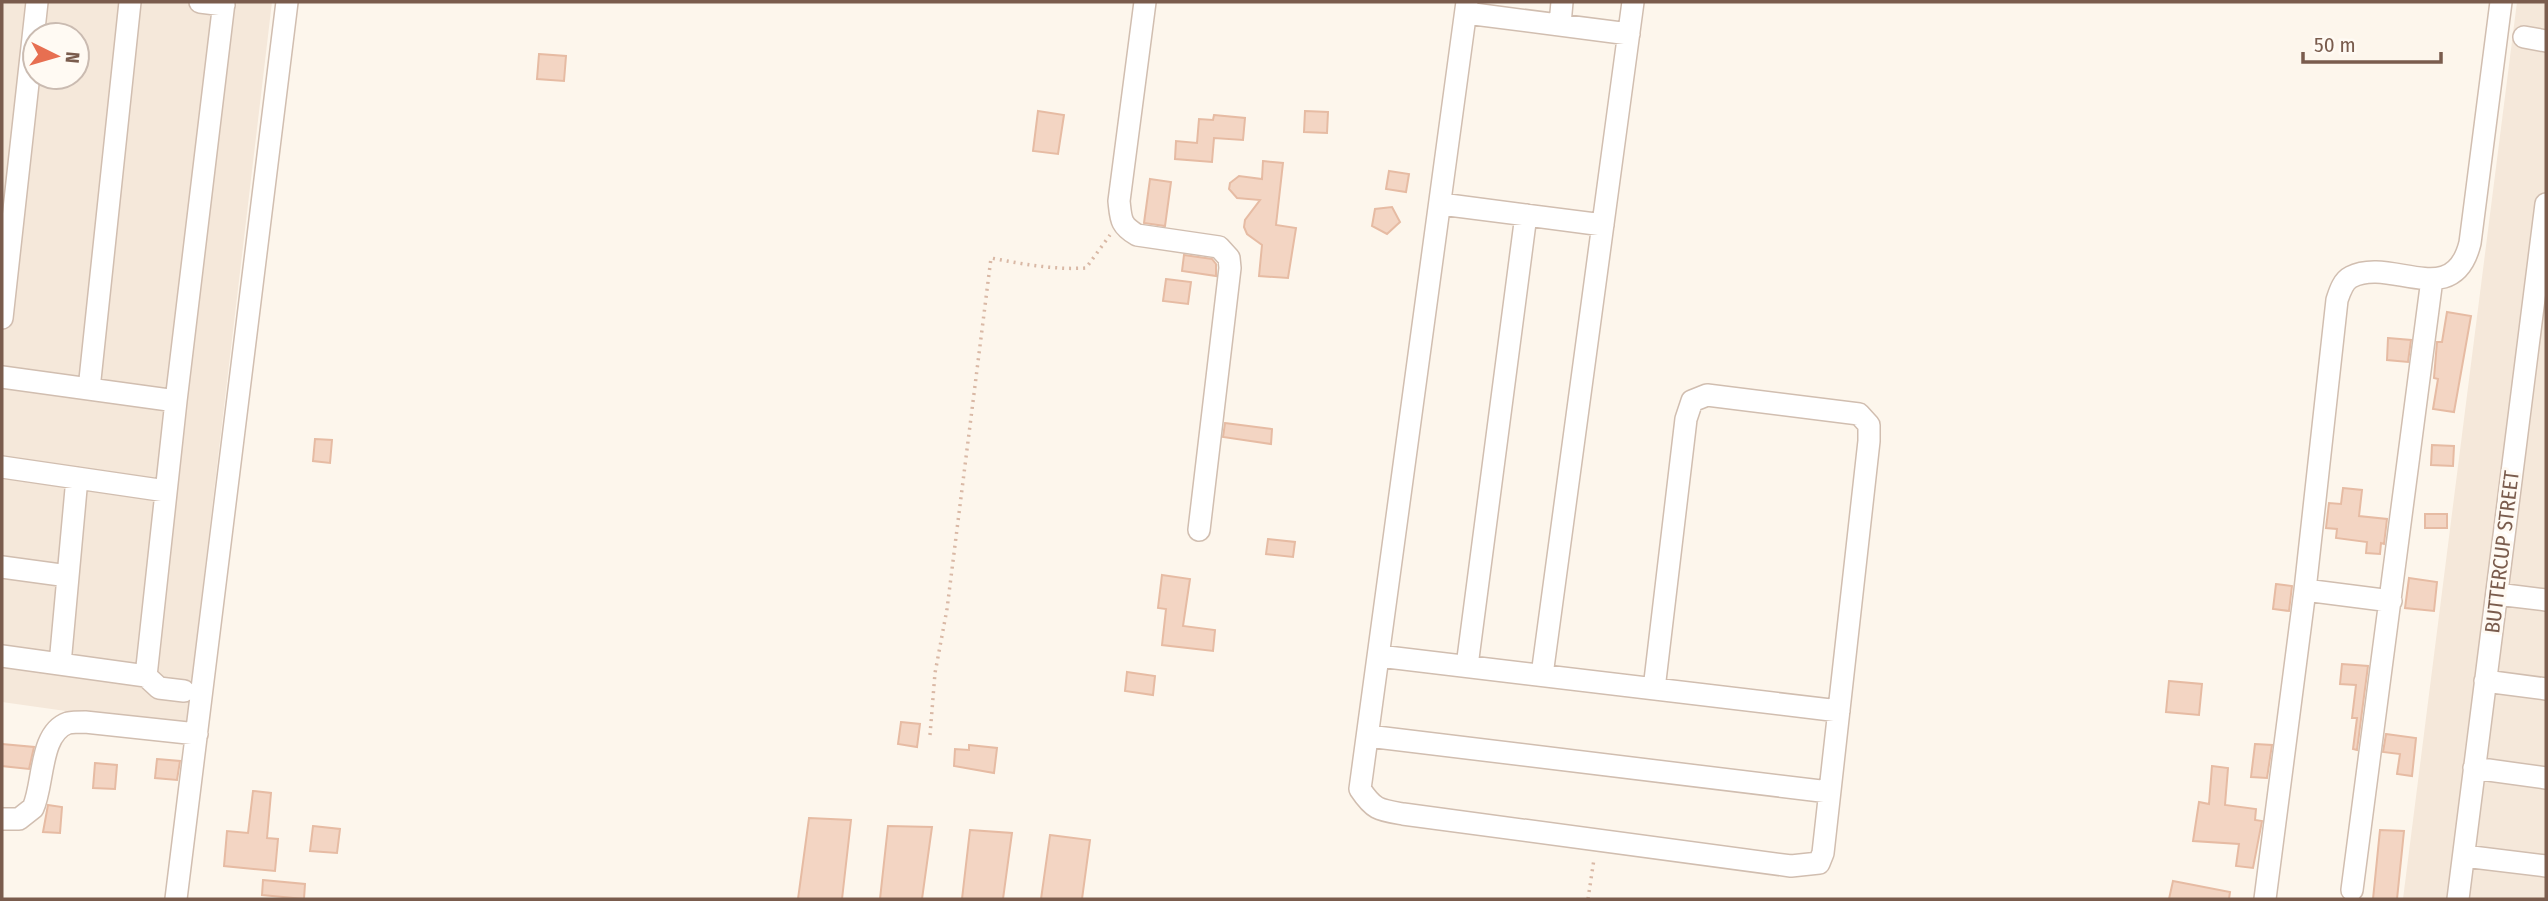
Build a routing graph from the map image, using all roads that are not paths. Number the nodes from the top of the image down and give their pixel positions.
1 (37, 2) edge
2 (130, 2) edge
3 (200, 2) edge
4 (288, 2) edge
5 (1145, 2) edge
6 (1563, 2) edge
7 (1633, 2) edge
8 (2501, 2) edge
9 (224, 3) edge
10 (1467, 8) edge
11 (1560, 24) junction
12 (1629, 34) junction
13 (2524, 37) dead end
14 (2546, 41) edge
15 (1441, 204) junction
16 (2546, 204) edge
17 (1526, 215) junction
18 (1603, 225) junction
19 (2544, 232) edge
20 (2432, 279) junction
21 (2, 318) edge
22 (2, 377) edge
23 (89, 389) junction
24 (176, 401) junction
25 (2, 467) edge
26 (77, 478) junction
27 (166, 491) junction
28 (1199, 530) dead end
29 (2, 567) edge
30 (68, 576) junction
31 (2305, 590) junction
32 (2497, 594) junction
33 (2546, 600) edge
34 (2391, 601) junction
35 (2, 656) edge
36 (1379, 656) junction
37 (60, 664) junction
38 (1467, 666) junction
39 (1542, 675) junction
40 (146, 676) junction
41 (2485, 681) junction
42 (1654, 689) junction
43 (2546, 689) edge
44 (184, 691) dead end
45 (1839, 711) junction
46 (197, 734) junction
47 (1368, 736) junction
48 (2474, 768) junction
49 (2546, 778) edge
50 (1829, 792) junction
51 (2, 819) edge
52 (2464, 856) junction
53 (2546, 866) edge
54 (2352, 890) dead end
55 (176, 899) edge
56 (2264, 899) edge
57 (2458, 899) edge

1 - 21 street
2 - 23 street
3 - 9 street
4 - 46 street
5 - 28 street
6 - 11 street
7 - 12 street
8 - 20 street
9 - 24 street
10 - 11 street
10 - 15 street
11 - 12 street
12 - 18 street
13 - 14 street
15 - 17 street
15 - 36 street
16 - 19 street, BUTTERCUP STREET
17 - 18 street
17 - 38 street
18 - 39 street
19 - 32 street, BUTTERCUP STREET
20 - 31 street
20 - 34 street
22 - 23 street
23 - 24 street
24 - 27 street
25 - 26 street
26 - 27 street
26 - 30 street
27 - 40 street
29 - 30 street
30 - 37 street
31 - 34 street
31 - 56 street
32 - 33 street
32 - 41 street, BUTTERCUP STREET
34 - 54 street
35 - 37 street
36 - 38 street
36 - 47 street
37 - 40 street
38 - 39 street
39 - 42 street
40 - 44 street
41 - 43 street
41 - 48 street, BUTTERCUP STREET
42 - 45 street
42 - 45 street
45 - 50 street
46 - 51 street
46 - 55 street
47 - 50 street
47 - 50 street
48 - 49 street
48 - 52 street, BUTTERCUP STREET
52 - 53 street
52 - 57 street, BUTTERCUP STREET

